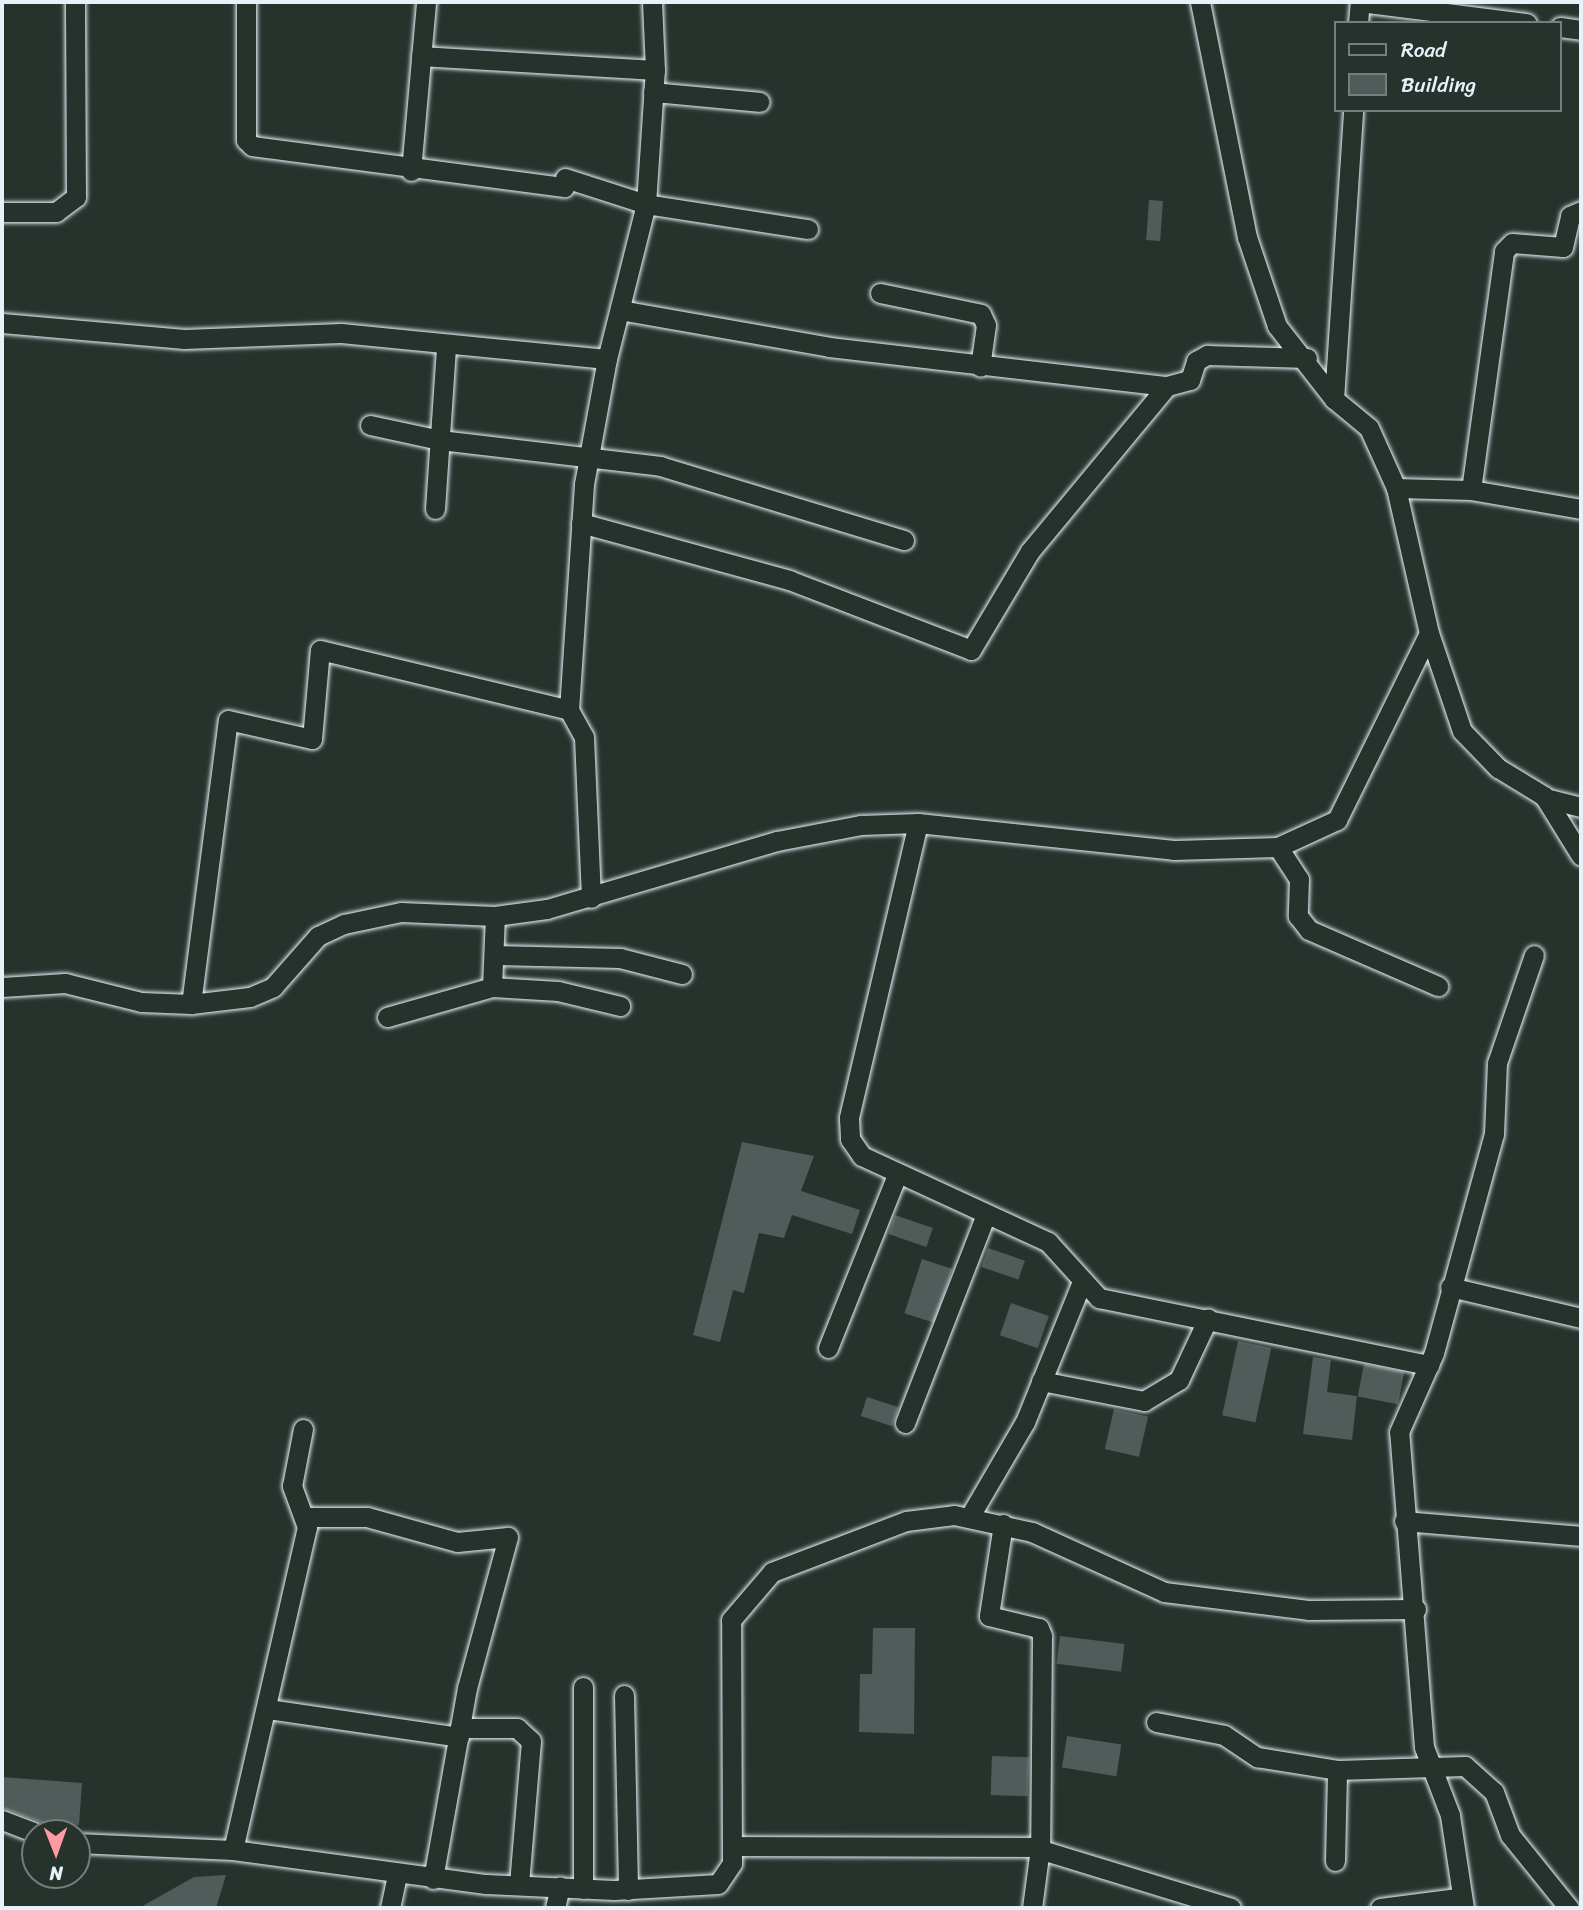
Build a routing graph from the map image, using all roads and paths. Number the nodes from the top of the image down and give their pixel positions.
1 (75, 2) edge
2 (246, 2) edge
3 (426, 2) edge
4 (652, 2) edge
5 (1200, 2) edge
6 (1359, 2) edge
7 (1358, 21) edge
8 (1511, 21) edge
9 (1562, 27) edge
10 (1581, 30) edge
11 (421, 56) junction
12 (655, 70) junction
13 (653, 92) junction
14 (760, 102) dead end
15 (1353, 112) edge
16 (411, 171) junction
17 (646, 204) junction
18 (1581, 211) edge
19 (2, 212) edge
20 (808, 229) dead end
21 (880, 293) dead end
22 (620, 310) junction
23 (2, 323) edge
24 (446, 347) junction
25 (1307, 358) junction
26 (607, 359) junction
27 (980, 367) junction
28 (1167, 386) junction
29 (1334, 399) junction
30 (370, 425) dead end
31 (440, 440) junction
32 (589, 455) junction
33 (1396, 488) junction
34 (1471, 490) junction
35 (435, 509) dead end
36 (1581, 509) edge
37 (581, 523) junction
38 (904, 540) dead end
39 (1429, 633) junction
40 (569, 710) junction
41 (1545, 798) junction
42 (1581, 807) edge
43 (918, 823) junction
44 (1278, 847) junction
45 (1581, 856) edge
46 (591, 898) junction
47 (495, 916) junction
48 (495, 955) junction
49 (1534, 955) dead end
50 (682, 974) dead end
51 (1438, 986) dead end
52 (2, 987) edge
53 (492, 987) junction
54 (191, 1004) junction
55 (620, 1006) dead end
56 (387, 1017) dead end
57 (897, 1175) junction
58 (986, 1214) junction
59 (1081, 1284) junction
60 (1450, 1287) junction
61 (1208, 1318) junction
62 (1581, 1318) edge
63 (828, 1348) dead end
64 (1429, 1365) junction
65 (1041, 1381) junction
66 (905, 1423) dead end
67 (303, 1429) dead end
68 (970, 1516) junction
69 (306, 1517) junction
70 (1404, 1521) junction
71 (1003, 1524) junction
72 (1581, 1536) edge
73 (1416, 1609) junction
74 (583, 1687) dead end
75 (624, 1695) dead end
76 (268, 1709) junction
77 (1156, 1722) dead end
78 (460, 1733) junction
79 (1430, 1764) junction
80 (1337, 1770) junction
81 (2, 1820) edge
82 (21, 1827) edge
83 (91, 1844) edge
84 (732, 1846) junction
85 (1040, 1847) junction
86 (233, 1850) junction
87 (1335, 1861) dead end
88 (397, 1875) junction
89 (433, 1879) junction
90 (519, 1885) junction
91 (559, 1887) junction
92 (583, 1889) junction
93 (628, 1890) junction
94 (1461, 1903) edge
95 (390, 1908) edge
96 (555, 1908) edge
97 (1032, 1908) edge
98 (1231, 1908) edge
99 (1380, 1908) edge
100 (1569, 1908) edge

1 - 19 street
2 - 16 street
3 - 11 street
4 - 12 street
5 - 25 street
6 - 7 street
6 - 8 street
9 - 10 street
11 - 12 street
11 - 16 street
12 - 13 street
13 - 14 street
13 - 17 street
15 - 29 street
16 - 17 street
17 - 20 street
17 - 22 street
18 - 34 street
21 - 27 street
22 - 26 street
22 - 27 street
23 - 24 street
24 - 26 street
24 - 31 street
25 - 28 street
25 - 29 street
26 - 32 street
27 - 28 street
28 - 37 street
29 - 33 street
30 - 31 street
31 - 32 street
31 - 35 street
32 - 37 street
32 - 38 street
33 - 34 street
33 - 39 street
34 - 36 street
37 - 40 street
39 - 41 street
39 - 44 street
40 - 46 street
40 - 54 street
41 - 42 street
41 - 45 street
43 - 44 street
43 - 46 street
43 - 57 street
44 - 51 street
46 - 47 street
47 - 48 street
47 - 54 street
48 - 50 street
48 - 53 street
49 - 60 street
52 - 54 street
53 - 55 street
53 - 56 street
57 - 58 street
57 - 63 street
58 - 59 street
58 - 66 street
59 - 61 street
59 - 65 street
60 - 62 street
60 - 64 street
61 - 64 street
61 - 65 street
64 - 70 street
65 - 68 street
67 - 69 street
68 - 71 street
68 - 84 street
69 - 76 street
69 - 78 street
70 - 72 street
70 - 73 street
71 - 73 street
71 - 85 street
73 - 79 street
74 - 92 street
75 - 93 street
76 - 78 street
76 - 86 street
77 - 80 street
78 - 89 street
78 - 90 street
79 - 80 street
79 - 94 street
79 - 100 street
80 - 87 street
81 - 82 street
83 - 86 street
84 - 85 street
84 - 93 street
85 - 97 street
85 - 98 street
86 - 88 street
88 - 89 street
88 - 95 street
89 - 90 street
90 - 91 street
91 - 92 street
91 - 96 street
92 - 93 street
94 - 99 street

